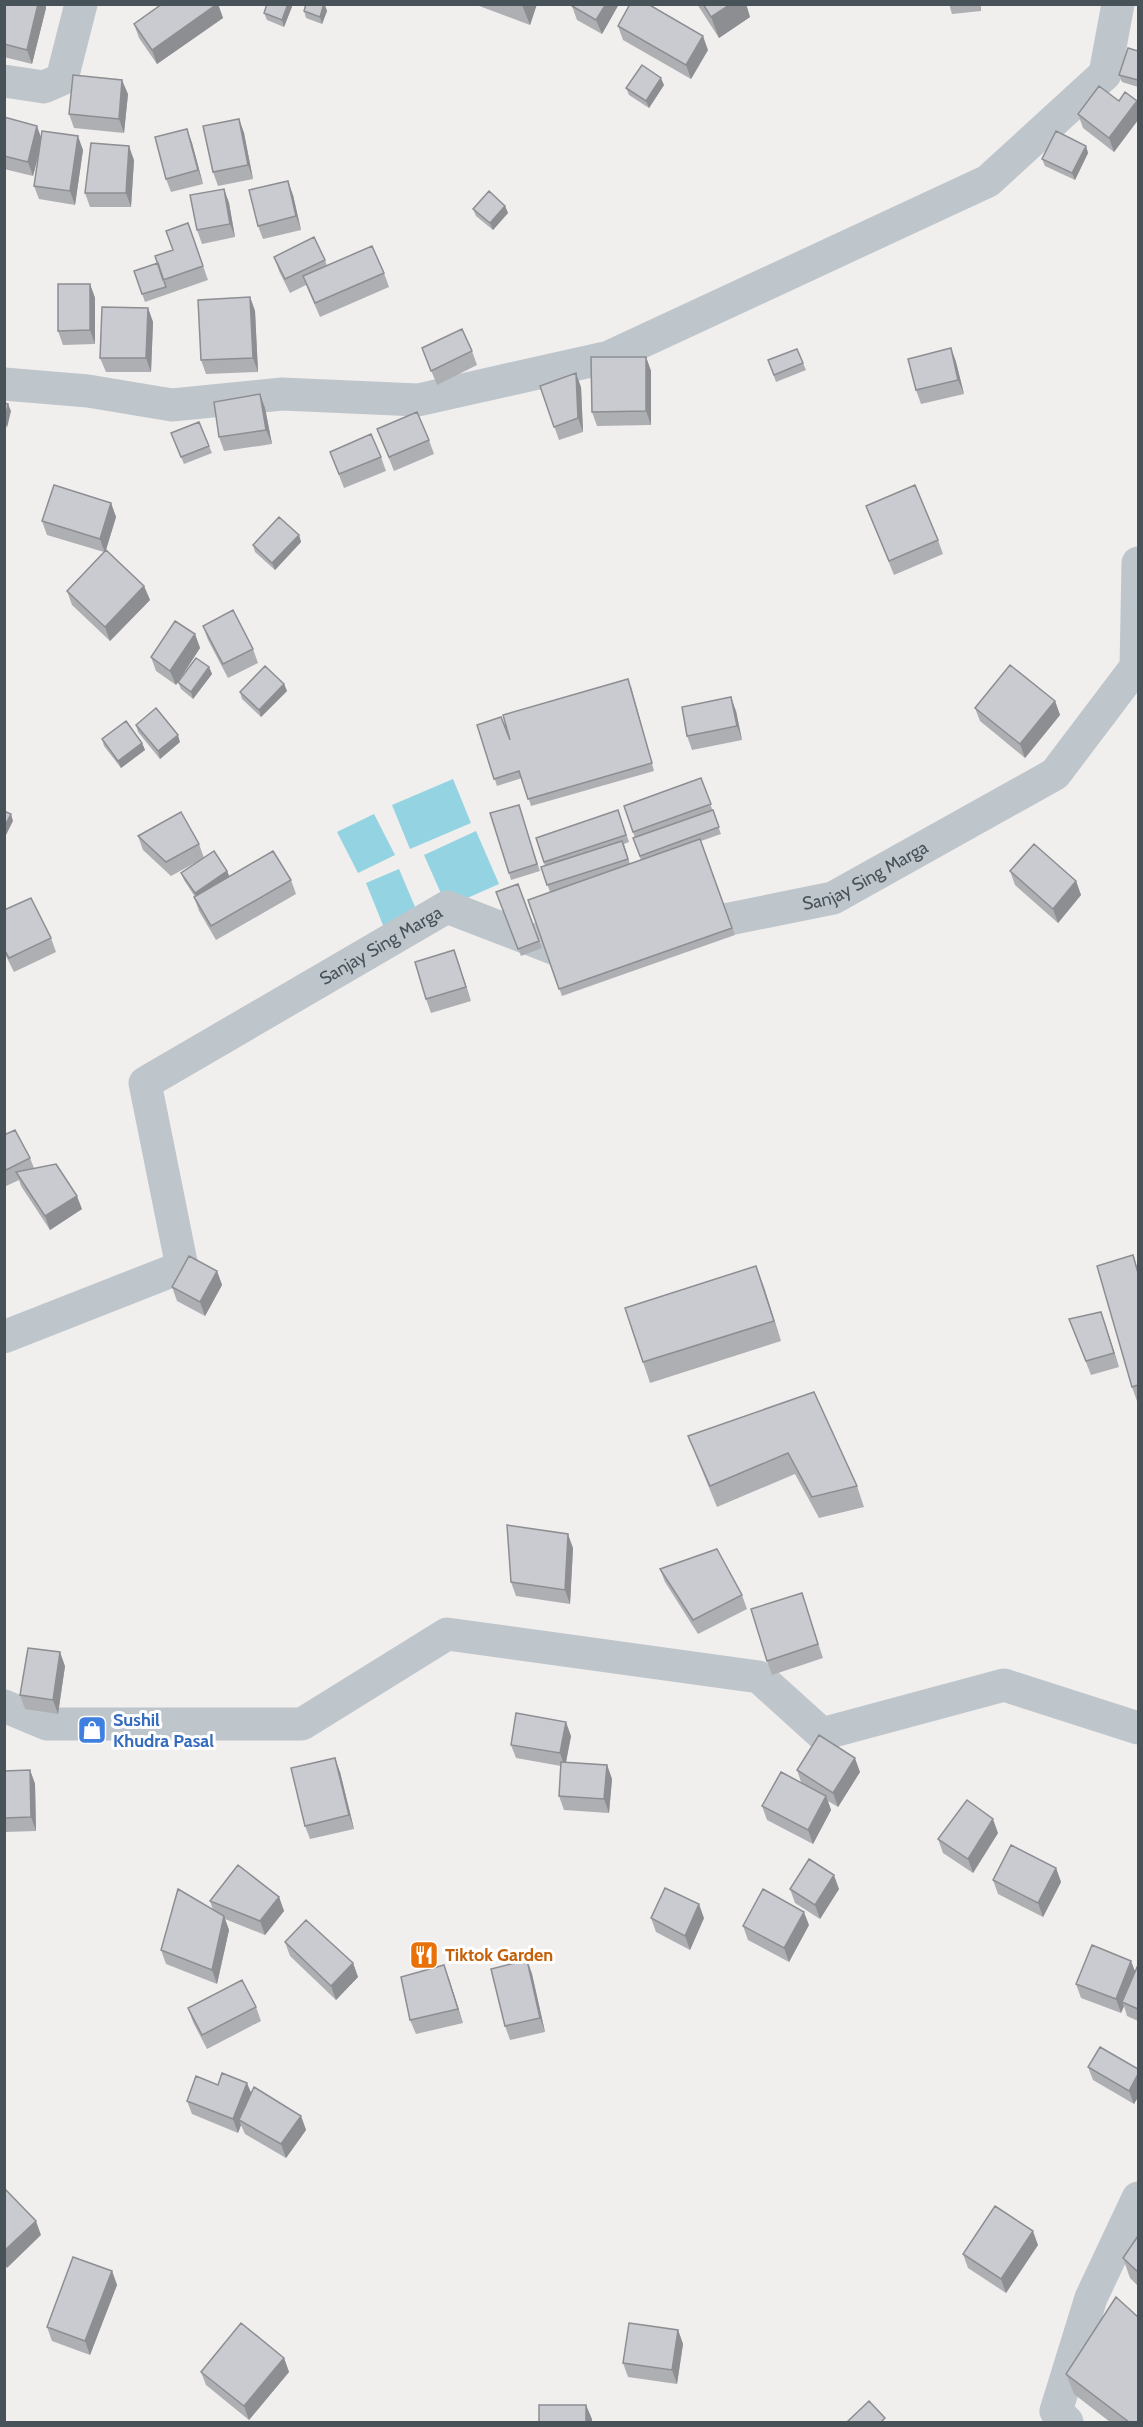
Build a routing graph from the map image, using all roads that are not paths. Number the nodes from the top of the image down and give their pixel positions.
1 (81, 4) edge
2 (1118, 4) edge
3 (4, 81) edge
4 (4, 384) edge
5 (1138, 563) edge
6 (661, 937) edge
7 (616, 955) edge
8 (4, 1337) edge
9 (4, 1706) edge
10 (1138, 1728) edge
11 (1138, 2198) edge
12 (1067, 2422) edge

1 - 3 street
2 - 4 street
5 - 6 street, Sanjay Sing Marga
7 - 8 street, Sanjay Sing Marga
9 - 10 street
11 - 12 street

